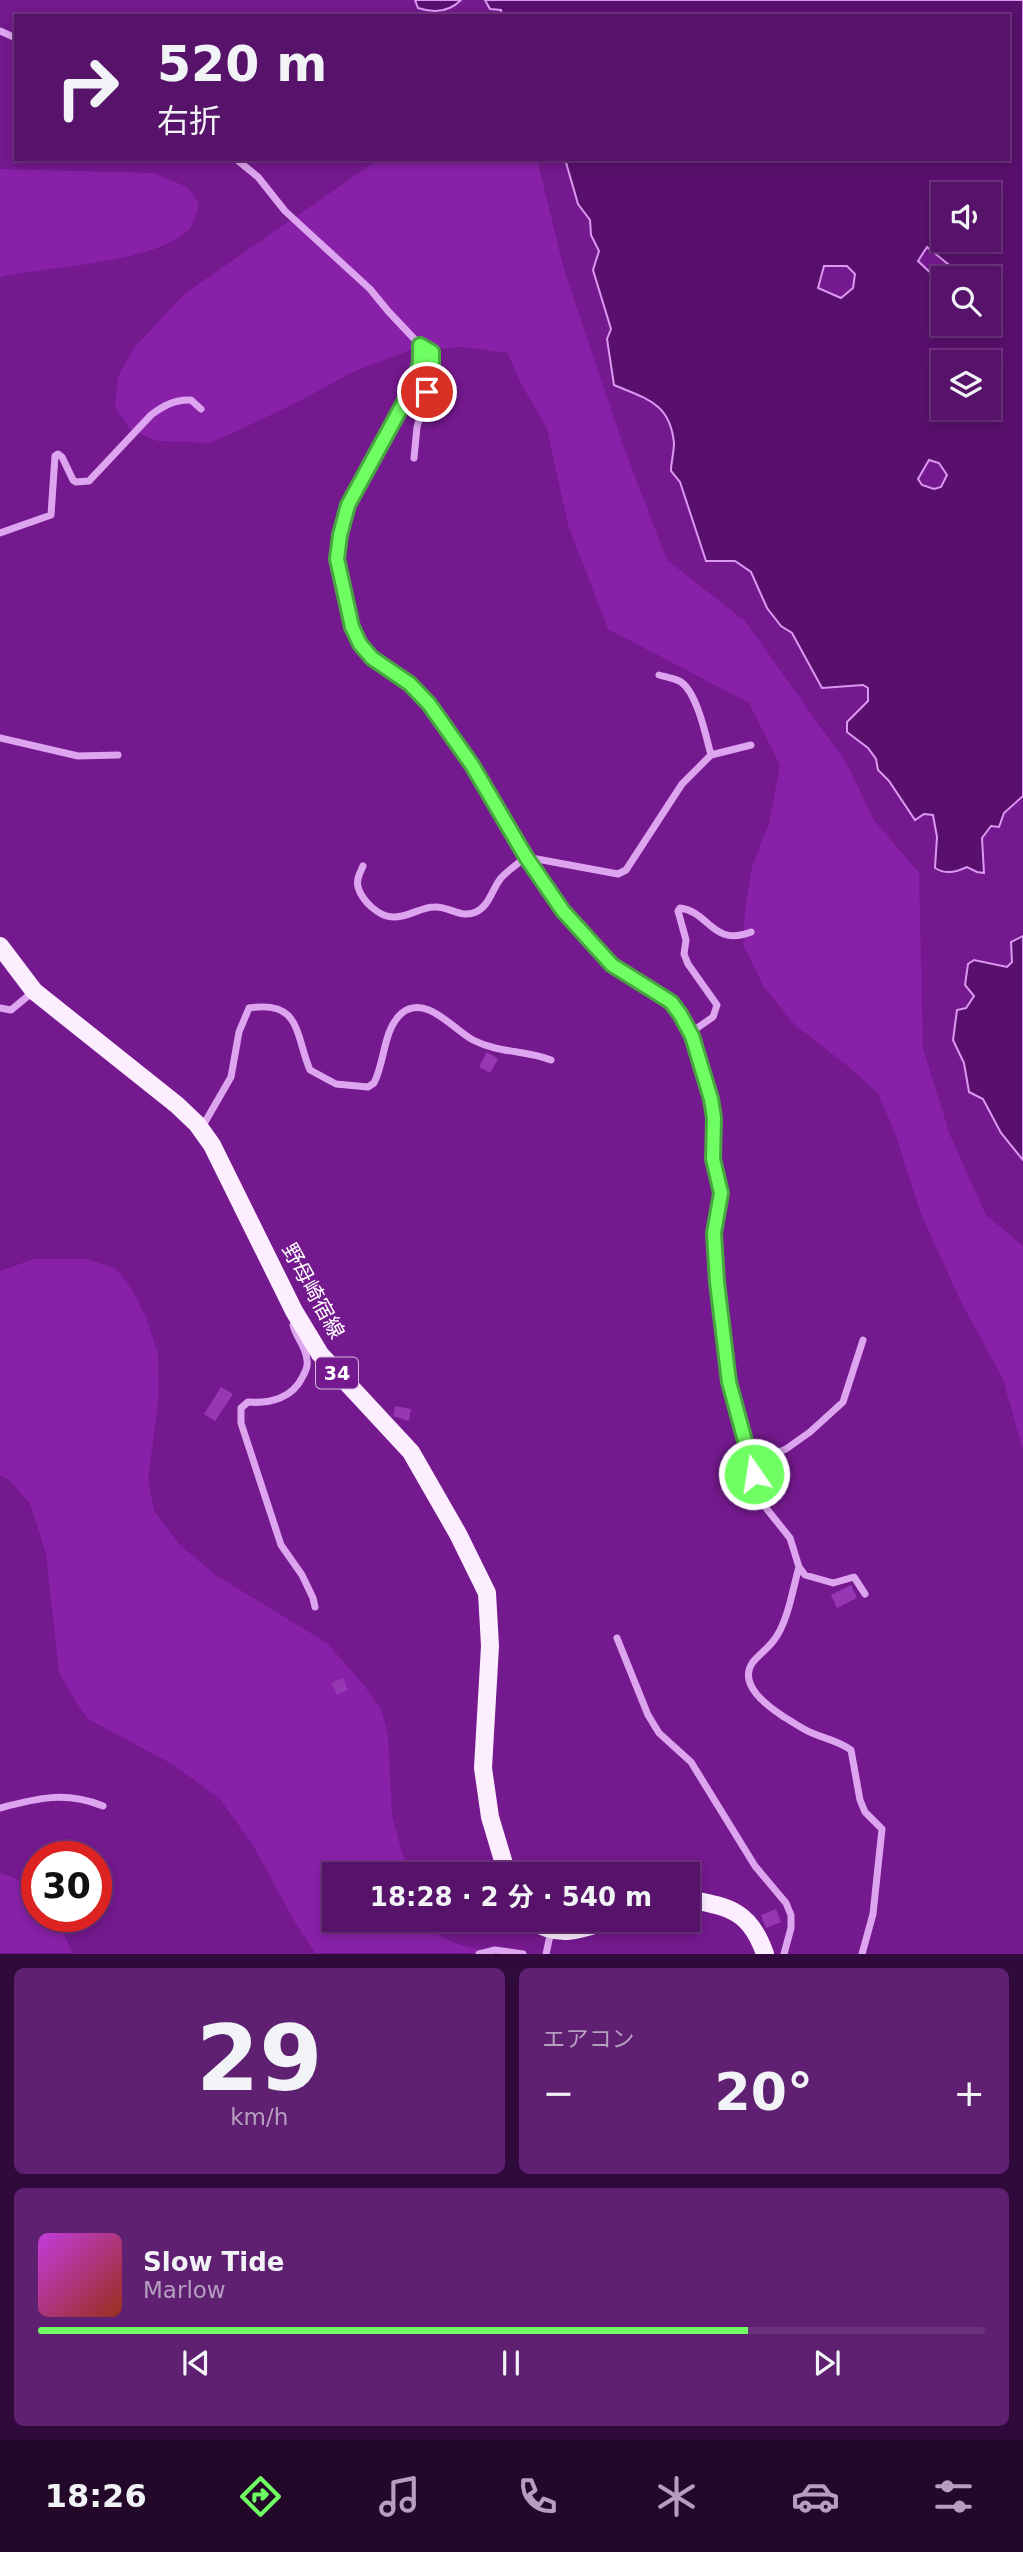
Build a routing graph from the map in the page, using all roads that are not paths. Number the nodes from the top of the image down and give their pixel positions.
1 (238, 161) edge
2 (420, 345) junction
3 (201, 409) dead end
4 (414, 458) dead end
5 (0, 533) edge
6 (660, 675) dead end
7 (0, 738) edge
8 (751, 745) dead end
9 (118, 755) dead end
10 (711, 755) junction
11 (526, 857) junction
12 (363, 866) dead end
13 (751, 932) dead end
14 (0, 946) edge
15 (34, 991) junction
16 (0, 1008) edge
17 (690, 1032) junction
18 (551, 1060) dead end
19 (201, 1129) junction
20 (298, 1318) junction
21 (863, 1340) dead end
22 (751, 1459) junction
23 (799, 1567) junction
24 (865, 1594) dead end
25 (315, 1607) dead end
26 (617, 1638) dead end
27 (103, 1807) dead end
28 (0, 1808) edge
29 (503, 1862) edge
30 (700, 1902) edge
31 (551, 1932) edge
32 (479, 1954) edge
33 (523, 1954) edge
34 (546, 1954) edge
35 (765, 1954) edge
36 (784, 1954) edge
37 (862, 1954) edge

1 - 2 street
2 - 4 street
2 - 11 street
3 - 5 street
6 - 10 street
7 - 9 street
8 - 10 street
10 - 11 street
11 - 12 street
11 - 17 street
13 - 17 street
14 - 15 main road, 野母崎宿線 / 34
15 - 16 street
15 - 19 main road, 野母崎宿線 / 34
17 - 22 street
18 - 19 street
19 - 20 main road, 野母崎宿線 / 34
20 - 25 street
20 - 29 main road, 野母崎宿線 / 34
21 - 22 street
22 - 23 street
23 - 24 street
23 - 37 street
26 - 36 street
27 - 28 street
30 - 35 main road
31 - 34 street
32 - 33 street

